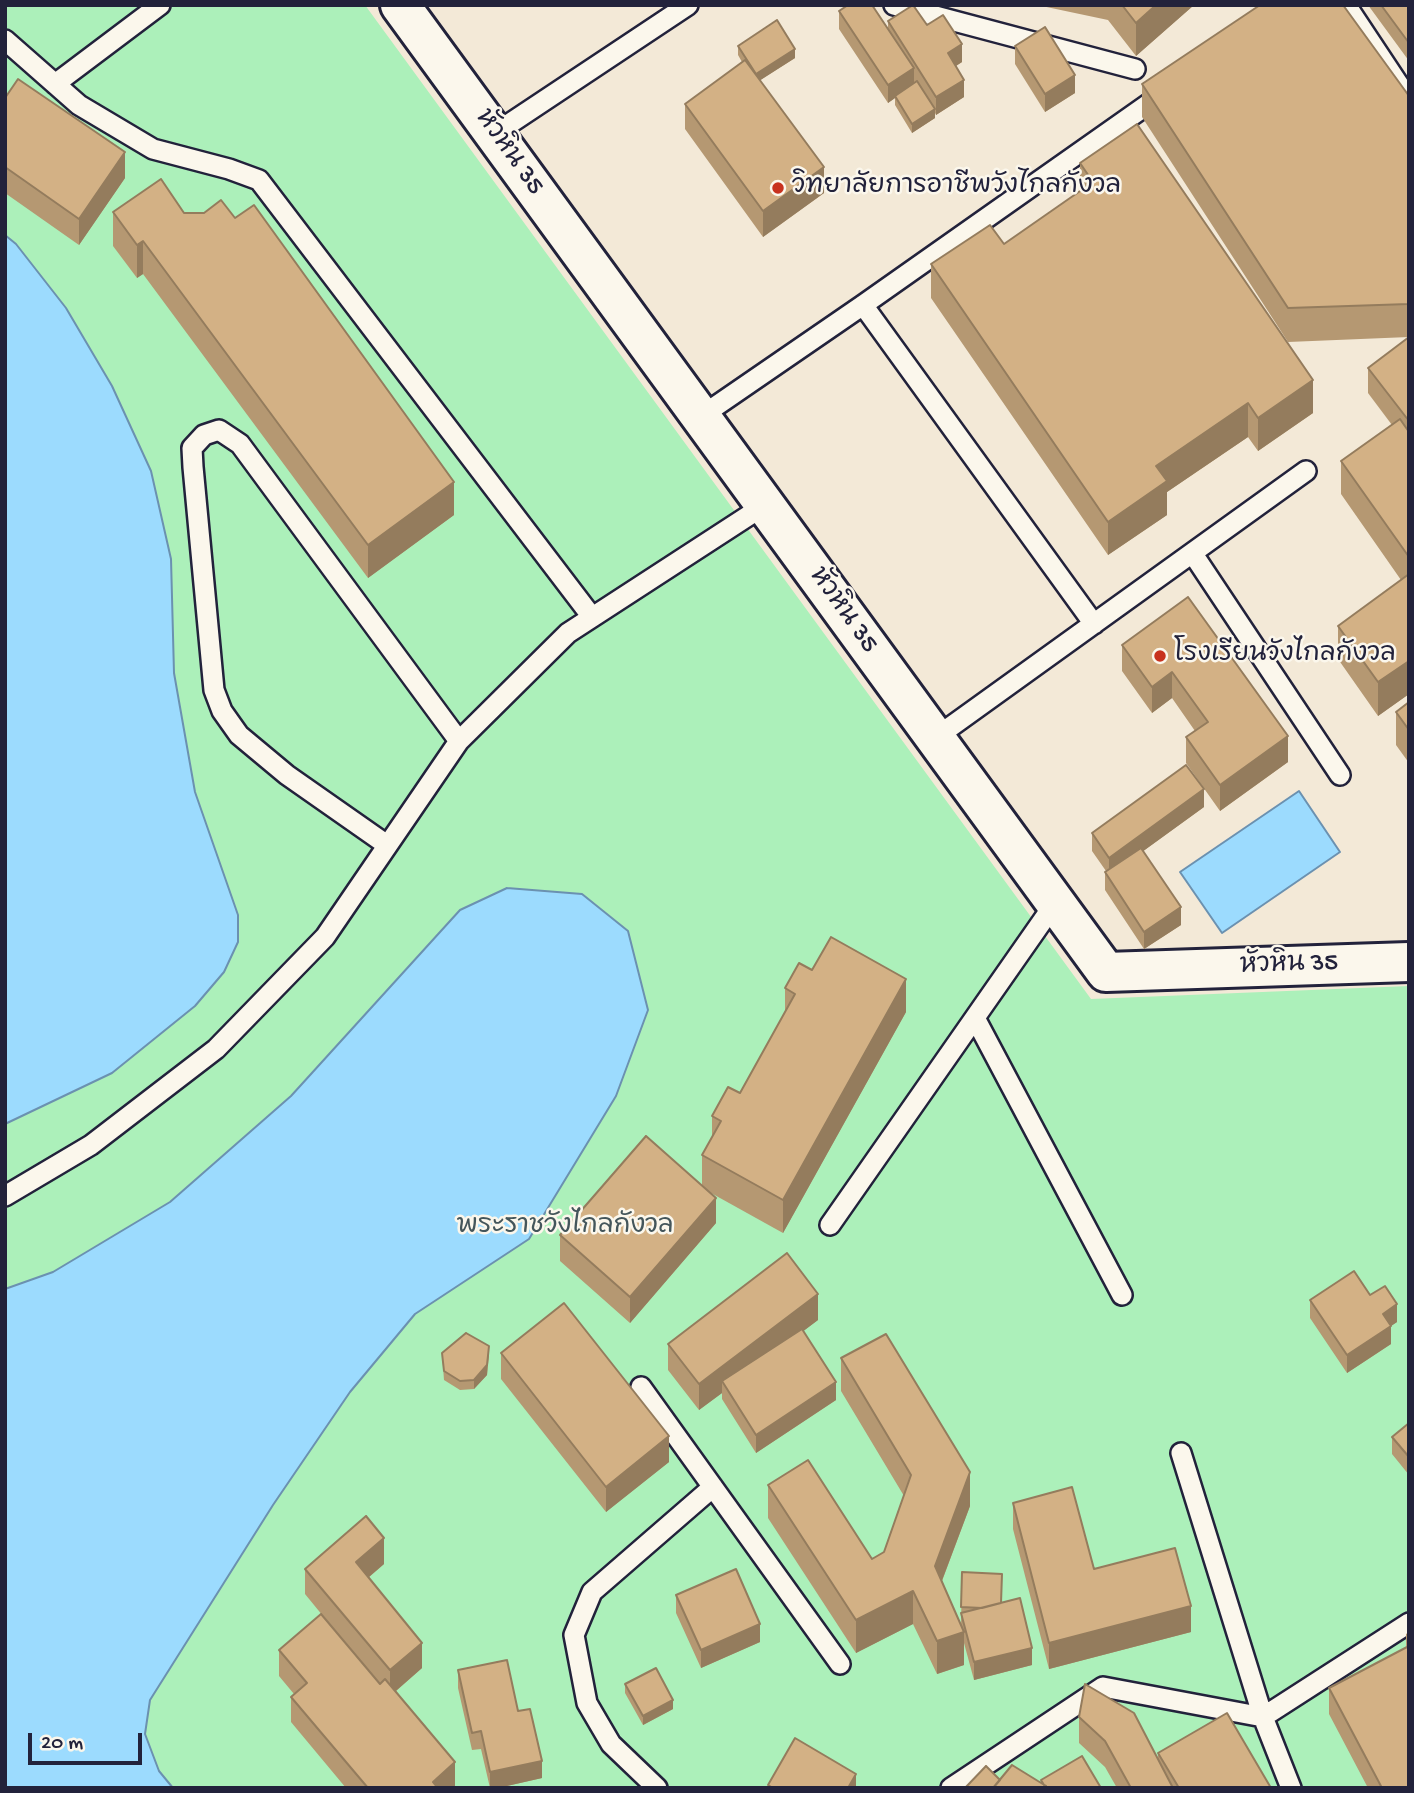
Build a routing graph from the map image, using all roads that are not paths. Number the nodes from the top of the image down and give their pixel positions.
1 (160, 5) edge
2 (400, 5) edge
3 (688, 5) edge
4 (894, 5) edge
5 (1346, 5) edge
6 (5, 40) edge
7 (1135, 69) dead end
8 (55, 84) junction
9 (1176, 84) edge
10 (1409, 100) edge
11 (494, 134) junction
12 (863, 305) junction
13 (700, 417) junction
14 (1306, 471) dead end
15 (765, 506) junction
16 (1193, 554) junction
17 (592, 617) junction
18 (1094, 624) junction
19 (935, 738) junction
20 (459, 741) junction
21 (1340, 775) dead end
22 (387, 845) junction
23 (1055, 903) junction
24 (1409, 962) edge
25 (975, 1018) junction
26 (5, 1196) edge
27 (830, 1225) dead end
28 (1122, 1295) dead end
29 (641, 1387) dead end
30 (1181, 1453) dead end
31 (713, 1487) junction
32 (1409, 1623) edge
33 (840, 1664) dead end
34 (1264, 1717) junction
35 (657, 1788) edge
36 (951, 1788) edge
37 (1291, 1788) edge

1 - 8 lane
2 - 11 street, หัวหิน 35
3 - 11 lane
4 - 7 lane
5 - 10 lane
6 - 8 lane
8 - 17 lane
9 - 12 lane
11 - 13 street, หัวหิน 35
12 - 13 lane
12 - 18 lane
13 - 15 street, หัวหิน 35
14 - 16 lane
15 - 17 lane
15 - 19 street, หัวหิน 35
16 - 18 lane
16 - 21 lane
17 - 20 lane
18 - 19 lane
19 - 23 street, หัวหิน 35
20 - 22 lane
20 - 22 lane
22 - 26 lane
23 - 24 street, หัวหิน 35
23 - 25 lane
25 - 27 lane
25 - 28 lane
29 - 31 lane
30 - 34 lane
31 - 33 lane
31 - 35 lane
32 - 34 lane
34 - 36 lane
34 - 37 lane

